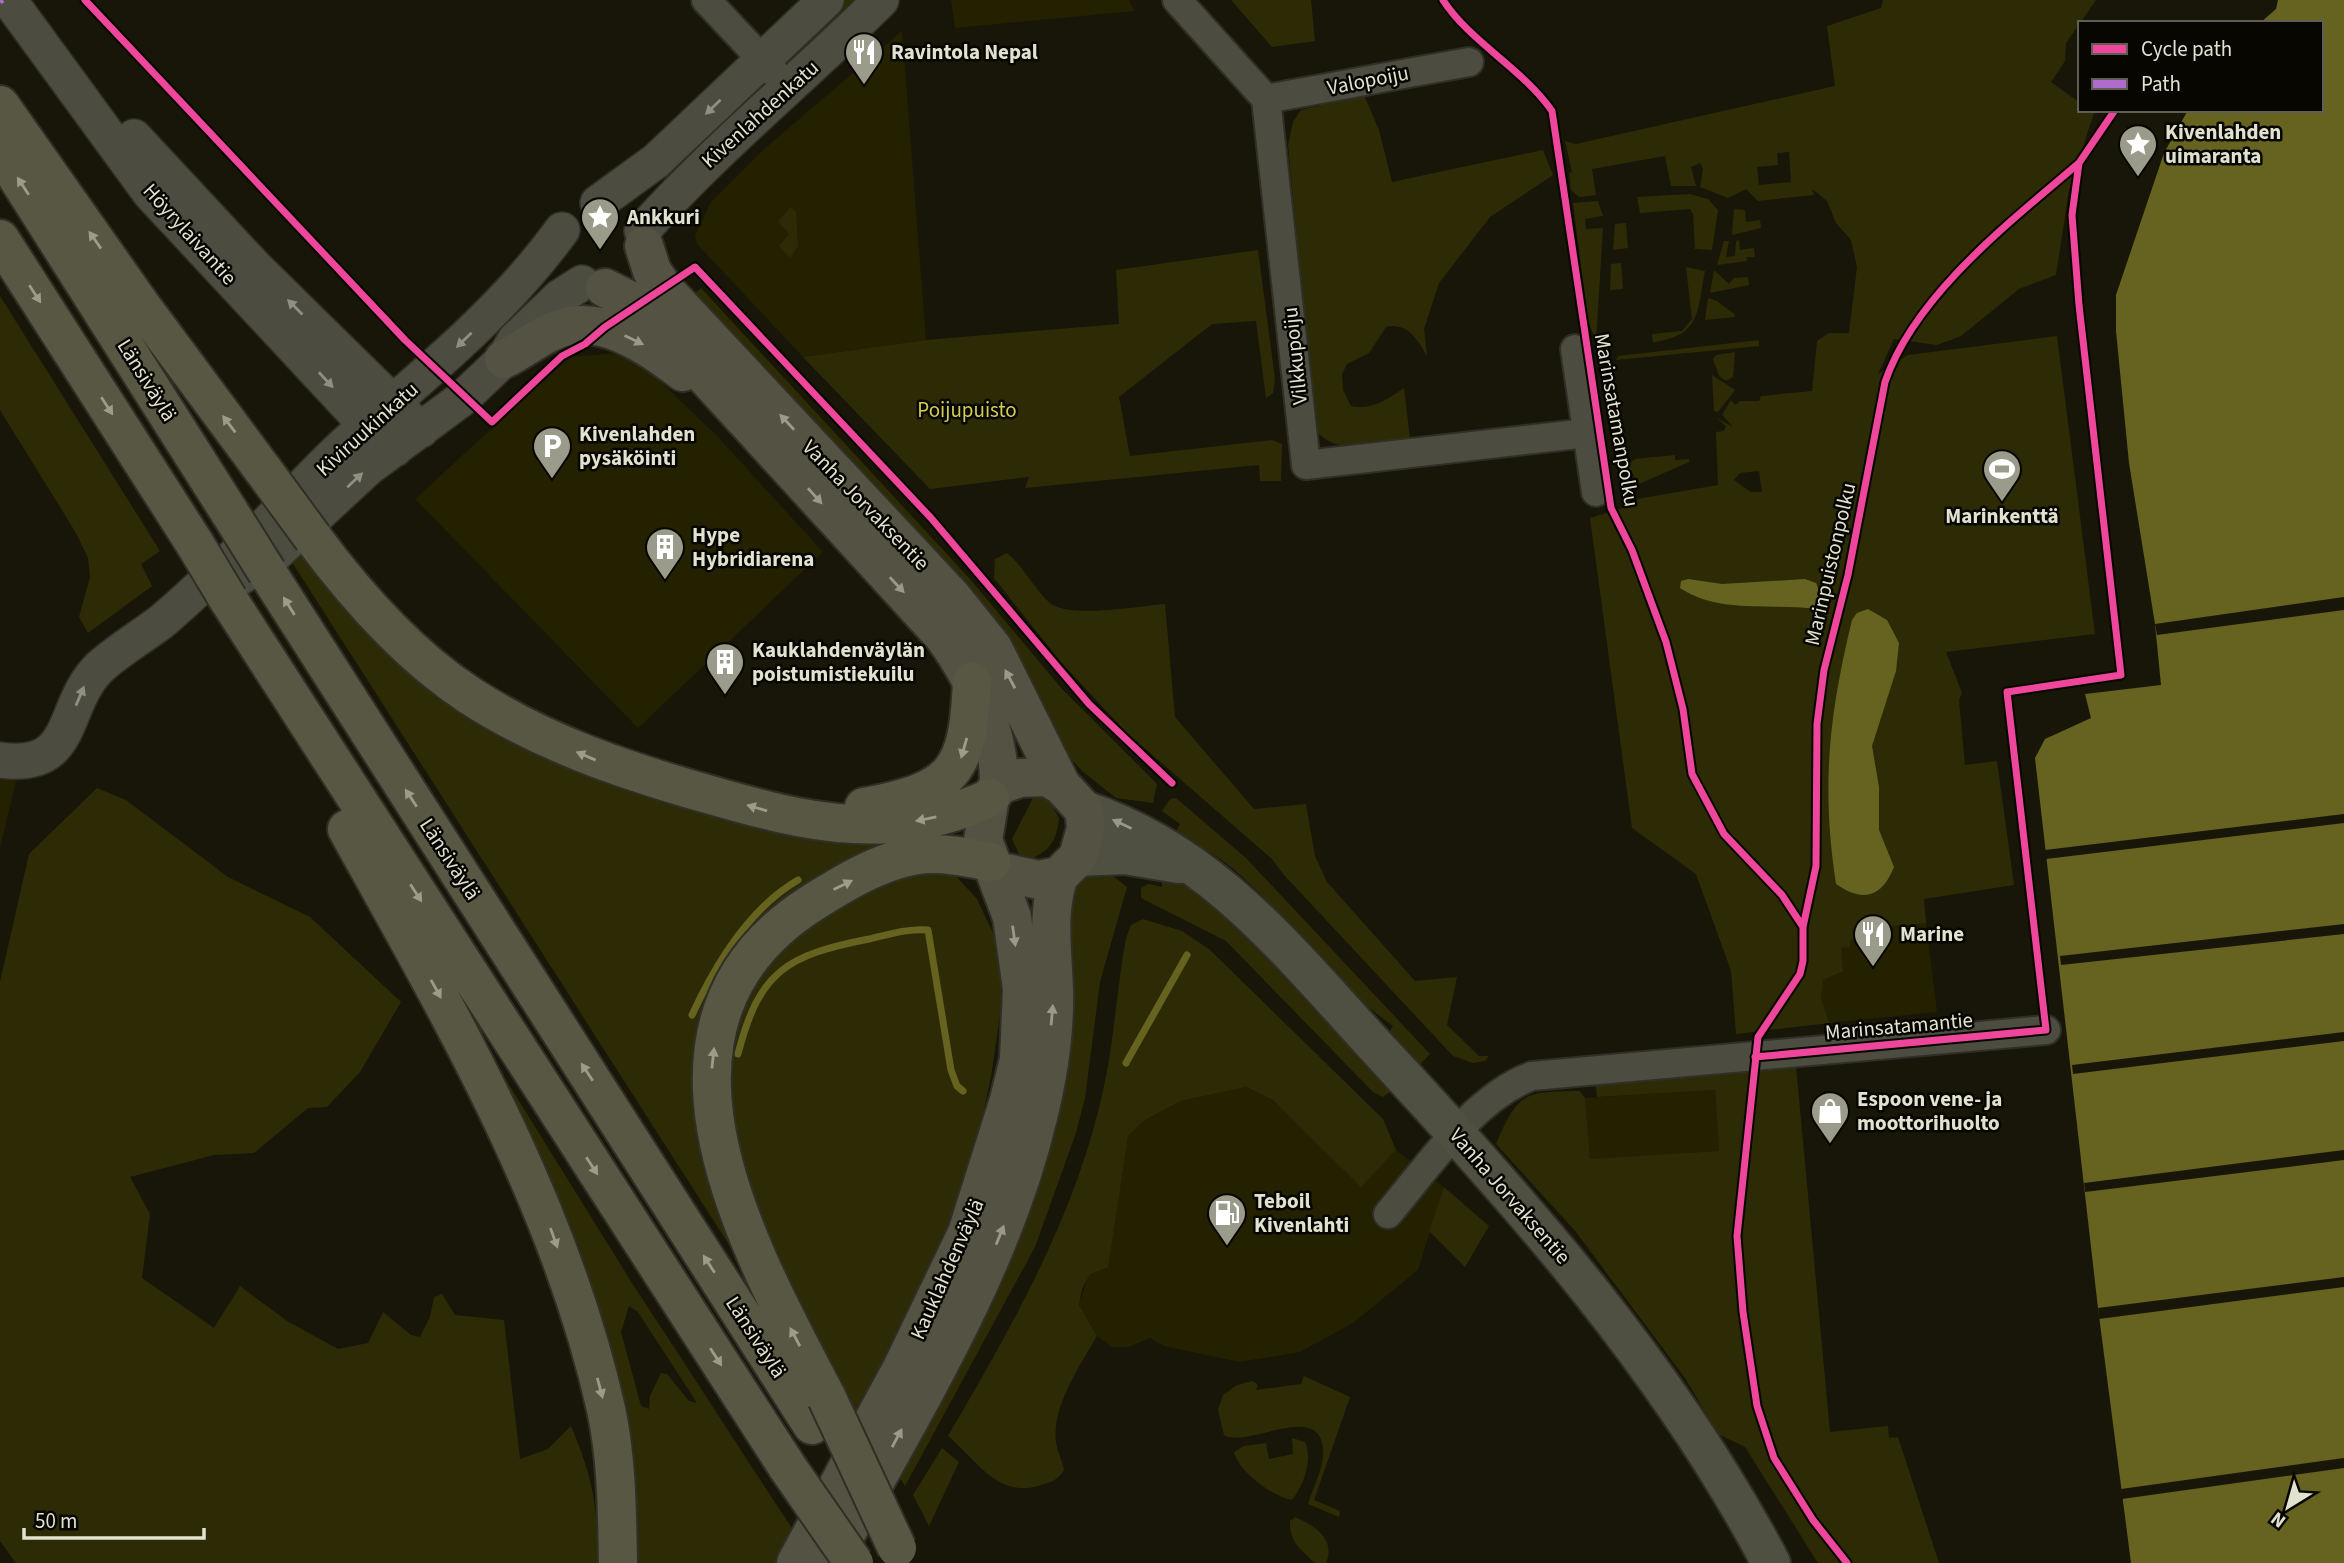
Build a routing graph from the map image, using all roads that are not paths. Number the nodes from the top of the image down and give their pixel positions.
1 (9, 0) edge
2 (706, 0) edge
3 (825, 0) edge
4 (881, 0) edge
5 (1177, 0) edge
6 (34, 16) edge
7 (762, 59) junction
8 (1469, 62) dead end
9 (787, 86) junction
10 (1266, 99) junction
11 (0, 105) edge
12 (0, 150) edge
13 (598, 203) junction
14 (562, 230) junction
15 (643, 238) junction
16 (0, 239) edge
17 (594, 285) junction
18 (1575, 349) dead end
19 (504, 359) junction
20 (394, 403) junction
21 (735, 411) junction
22 (367, 426) junction
23 (1587, 433) junction
24 (408, 439) junction
25 (1595, 492) dead end
26 (162, 620) junction
27 (972, 681) junction
28 (300, 712) junction
29 (0, 760) edge
30 (994, 792) junction
31 (1073, 797) junction
32 (819, 821) junction
33 (994, 866) junction
34 (1068, 866) junction
35 (1199, 868) junction
36 (2046, 1030) dead end
37 (1457, 1134) junction
38 (1388, 1214) dead end
39 (819, 1411) junction
40 (903, 1556) edge
41 (618, 1563) edge
42 (796, 1563) edge
43 (830, 1563) edge
44 (854, 1563) edge
45 (1771, 1563) edge

1 - 6 street, Höyrylaivantie
2 - 7 street
3 - 7 street, Kivenlahdenkatu
4 - 9 street, Kivenlahdenkatu
5 - 10 street
20 -> 6 street, Höyrylaivantie
6 -> 22 street, Höyrylaivantie
7 - 9 street
7 -> 13 street, Kivenlahdenkatu
8 - 10 street, Valopoiju
9 - 15 street, Kivenlahdenkatu
10 - 23 street, Vilkkupoiju
32 -> 11 highway, bridge
39 -> 12 highway, Länsiväylä, bridge
13 - 14 street
13 - 15 street
14 - 17 street
14 -> 20 street, Kiviruukinkatu
15 - 17 street
31 -> 15 main road, Vanha Jorvaksentie
16 -> 28 highway, bridge
17 - 19 street, Kiviruukinkatu
17 - 21 main road, Vanha Jorvaksentie
18 - 23 street
19 -> 21 main road
19 - 24 street, Kiviruukinkatu
20 - 22 street, Kiviruukinkatu
20 - 24 street, Höyrylaivantie
21 -> 27 main road, Vanha Jorvaksentie
22 - 24 street, Höyrylaivantie
22 - 26 street, Kiviruukinkatu
23 - 25 street
26 -> 24 street, Kiviruukinkatu
29 -> 26 street, Kiviruukinkatu
27 - 30 main road, Vanha Jorvaksentie
27 -> 32 highway
28 -> 41 highway
28 -> 44 highway, bridge
30 - 31 main road
30 -> 32 highway
30 - 33 main road
31 - 34 main road
35 -> 31 main road, Vanha Jorvaksentie
33 - 34 main road
39 -> 33 highway
33 -> 42 main road, Kauklahdenväylä
34 - 35 main road
43 -> 34 main road, Kauklahdenväylä
35 - 37 main road, Vanha Jorvaksentie
36 - 37 street, Marinsatamantie
37 - 38 street, Marinsatamantie
37 - 45 main road, Vanha Jorvaksentie
39 - 40 highway, bridge

